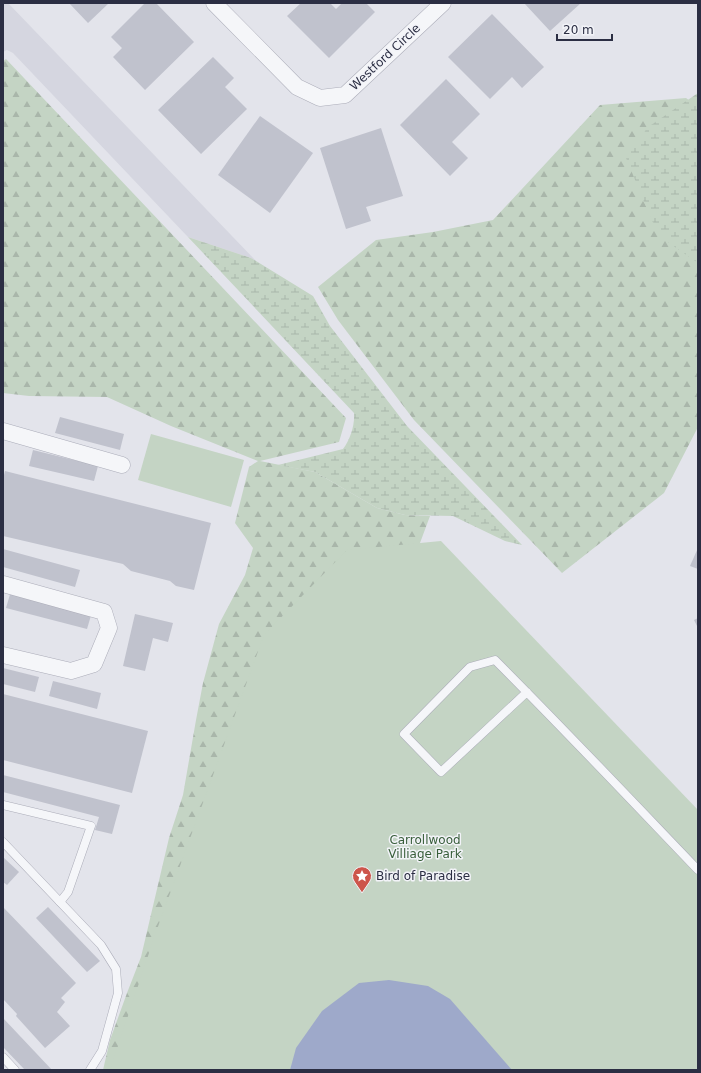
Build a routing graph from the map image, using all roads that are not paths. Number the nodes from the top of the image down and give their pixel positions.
1 (214, 3) edge
2 (444, 3) edge
3 (3, 431) edge
4 (122, 465) dead end
5 (3, 584) edge
6 (3, 655) edge
7 (527, 692) junction
8 (3, 805) edge
9 (3, 842) edge
10 (698, 870) edge
11 (60, 902) junction
12 (3, 1057) edge
13 (15, 1070) edge
14 (90, 1070) edge

1 - 2 street, Westford Circle
3 - 4 street
5 - 6 street
7 - 7 lane
7 - 10 lane
8 - 11 lane
9 - 11 lane
11 - 14 lane
12 - 13 lane

